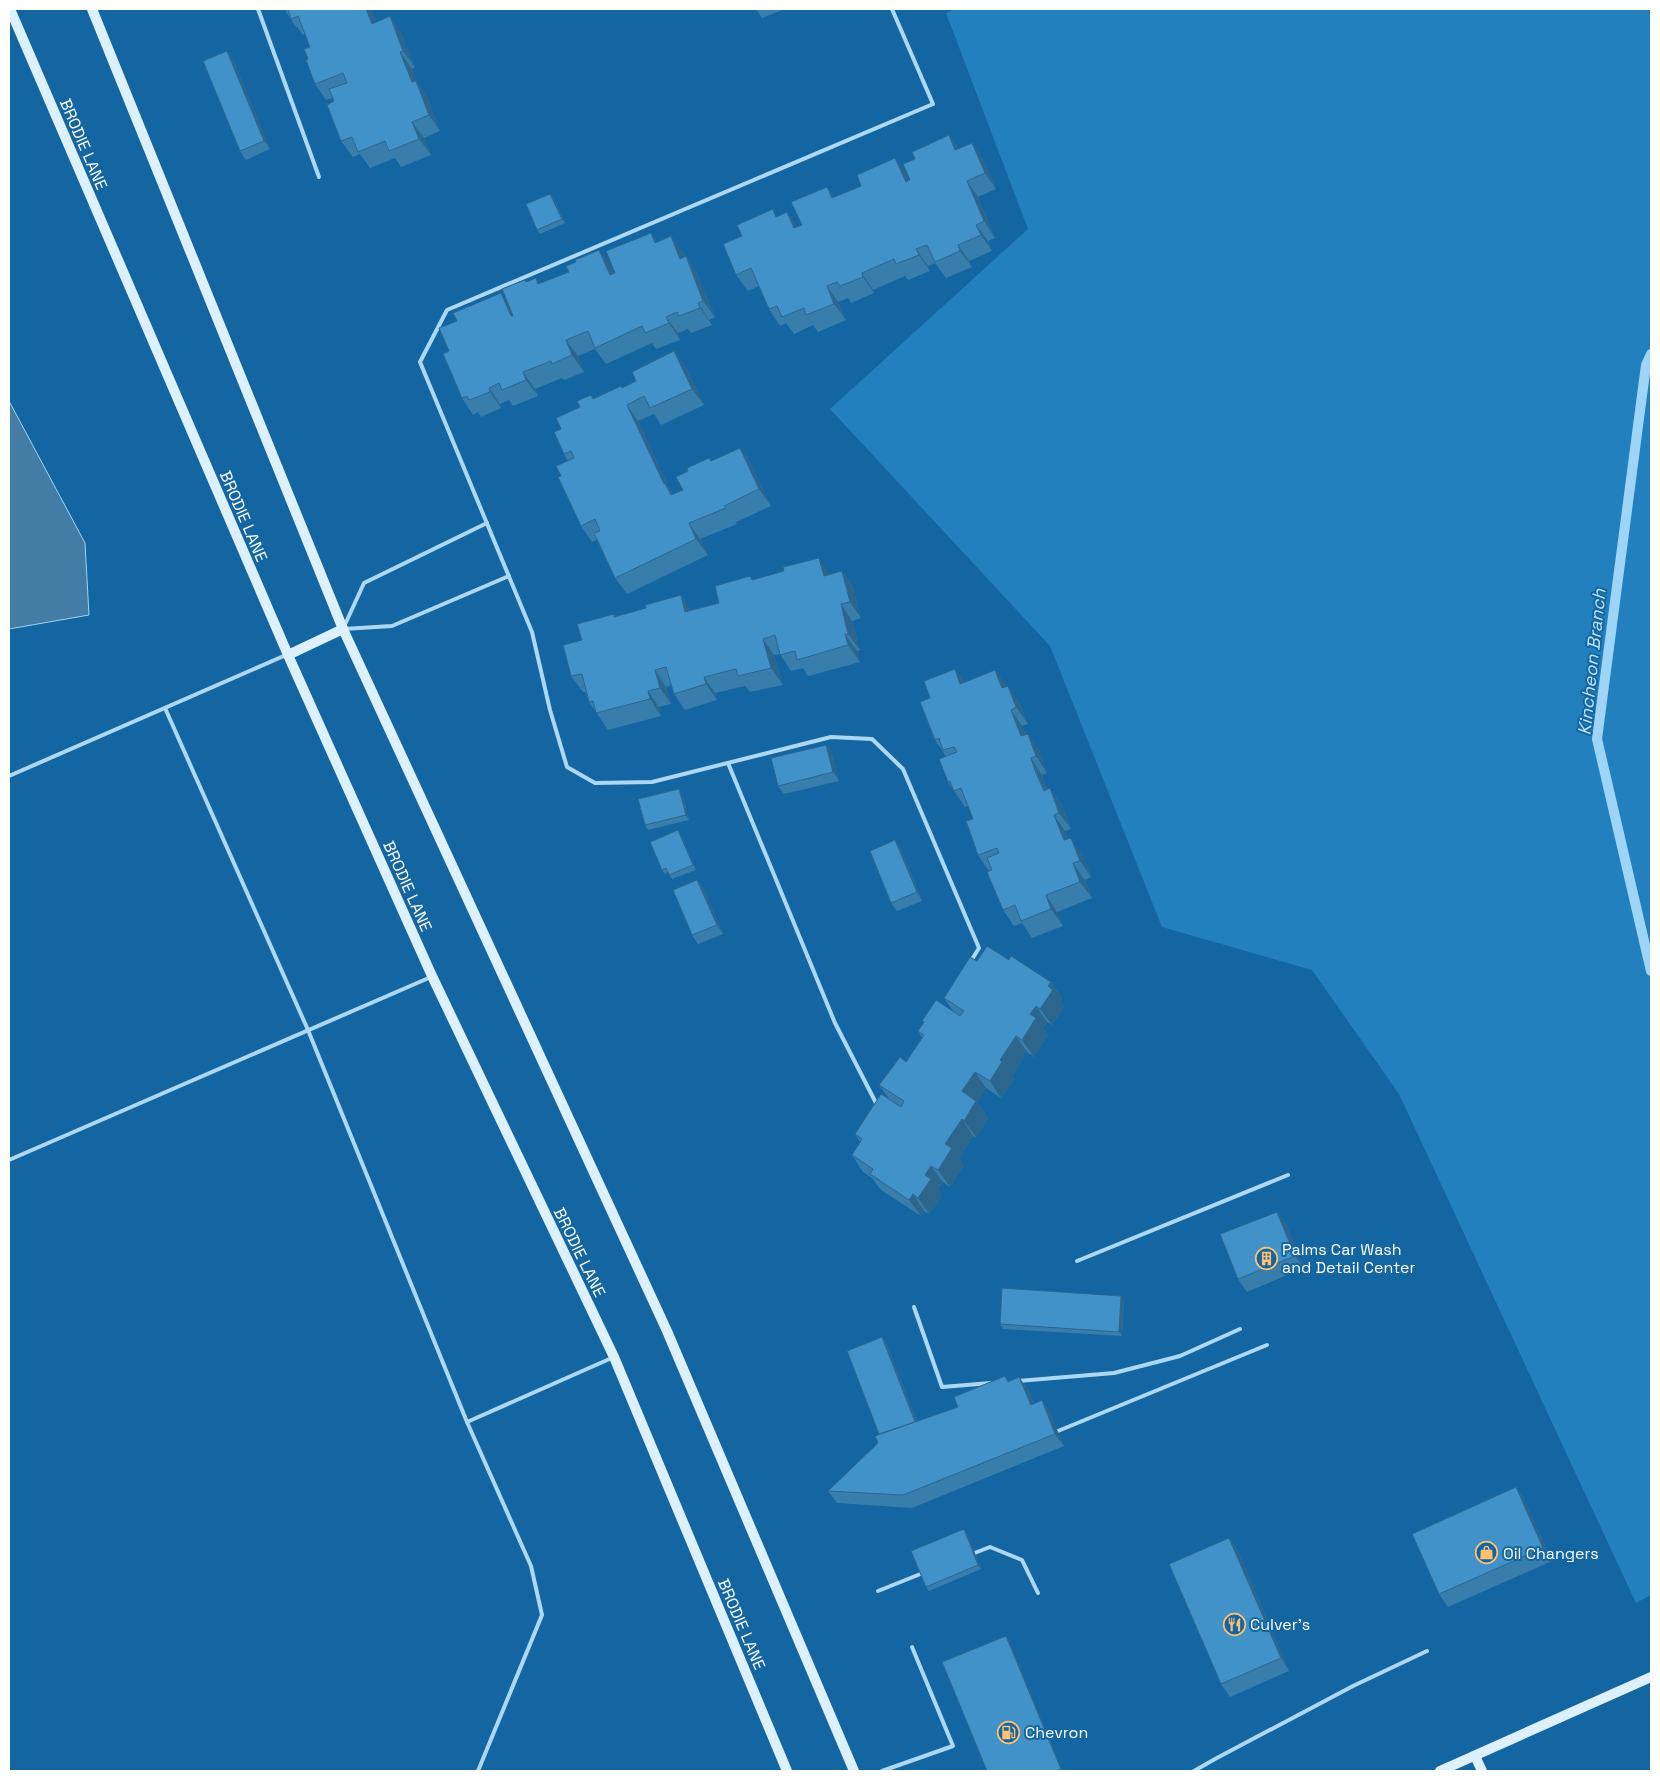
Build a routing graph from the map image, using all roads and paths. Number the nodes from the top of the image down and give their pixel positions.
1 (10, 9) edge
2 (92, 9) edge
3 (258, 9) edge
4 (892, 9) edge
5 (319, 177) dead end
6 (487, 523) junction
7 (509, 576) junction
8 (343, 629) junction
9 (288, 655) junction
10 (165, 708) junction
11 (728, 763) junction
12 (9, 776) edge
13 (968, 965) edge
14 (432, 976) junction
15 (308, 1030) junction
16 (884, 1100) edge
17 (9, 1160) edge
18 (1288, 1174) dead end
19 (1076, 1261) dead end
20 (914, 1307) dead end
21 (1240, 1329) dead end
22 (1267, 1345) dead end
23 (614, 1357) junction
24 (1000, 1382) edge
25 (1009, 1382) edge
26 (467, 1422) junction
27 (1058, 1431) dead end
28 (966, 1556) edge
29 (931, 1570) edge
30 (878, 1591) dead end
31 (1038, 1593) dead end
32 (912, 1646) dead end
33 (1426, 1651) dead end
34 (1651, 1677) edge
35 (1475, 1756) junction
36 (478, 1771) edge
37 (787, 1771) edge
38 (854, 1771) edge
39 (882, 1771) edge
40 (1194, 1771) edge
41 (1440, 1771) edge
42 (1482, 1771) edge

1 - 9 main road, BRODIE LANE
2 - 8 main road
3 - 5 lane
4 - 6 lane
6 - 7 lane
6 - 8 lane
7 - 8 lane
7 - 11 lane
8 - 9 main road
8 - 38 main road
9 - 10 lane
9 - 14 main road, BRODIE LANE
10 - 12 lane
10 - 15 lane
11 - 13 lane
11 - 16 lane
14 - 15 lane
14 - 23 main road, BRODIE LANE
15 - 17 lane
15 - 26 lane
18 - 19 lane
20 - 24 lane
21 - 25 lane
22 - 27 lane
23 - 26 lane
23 - 37 main road, BRODIE LANE
26 - 36 lane
28 - 31 lane
29 - 30 lane
32 - 39 lane
33 - 40 lane
34 - 35 main road
35 - 41 main road
35 - 42 main road

